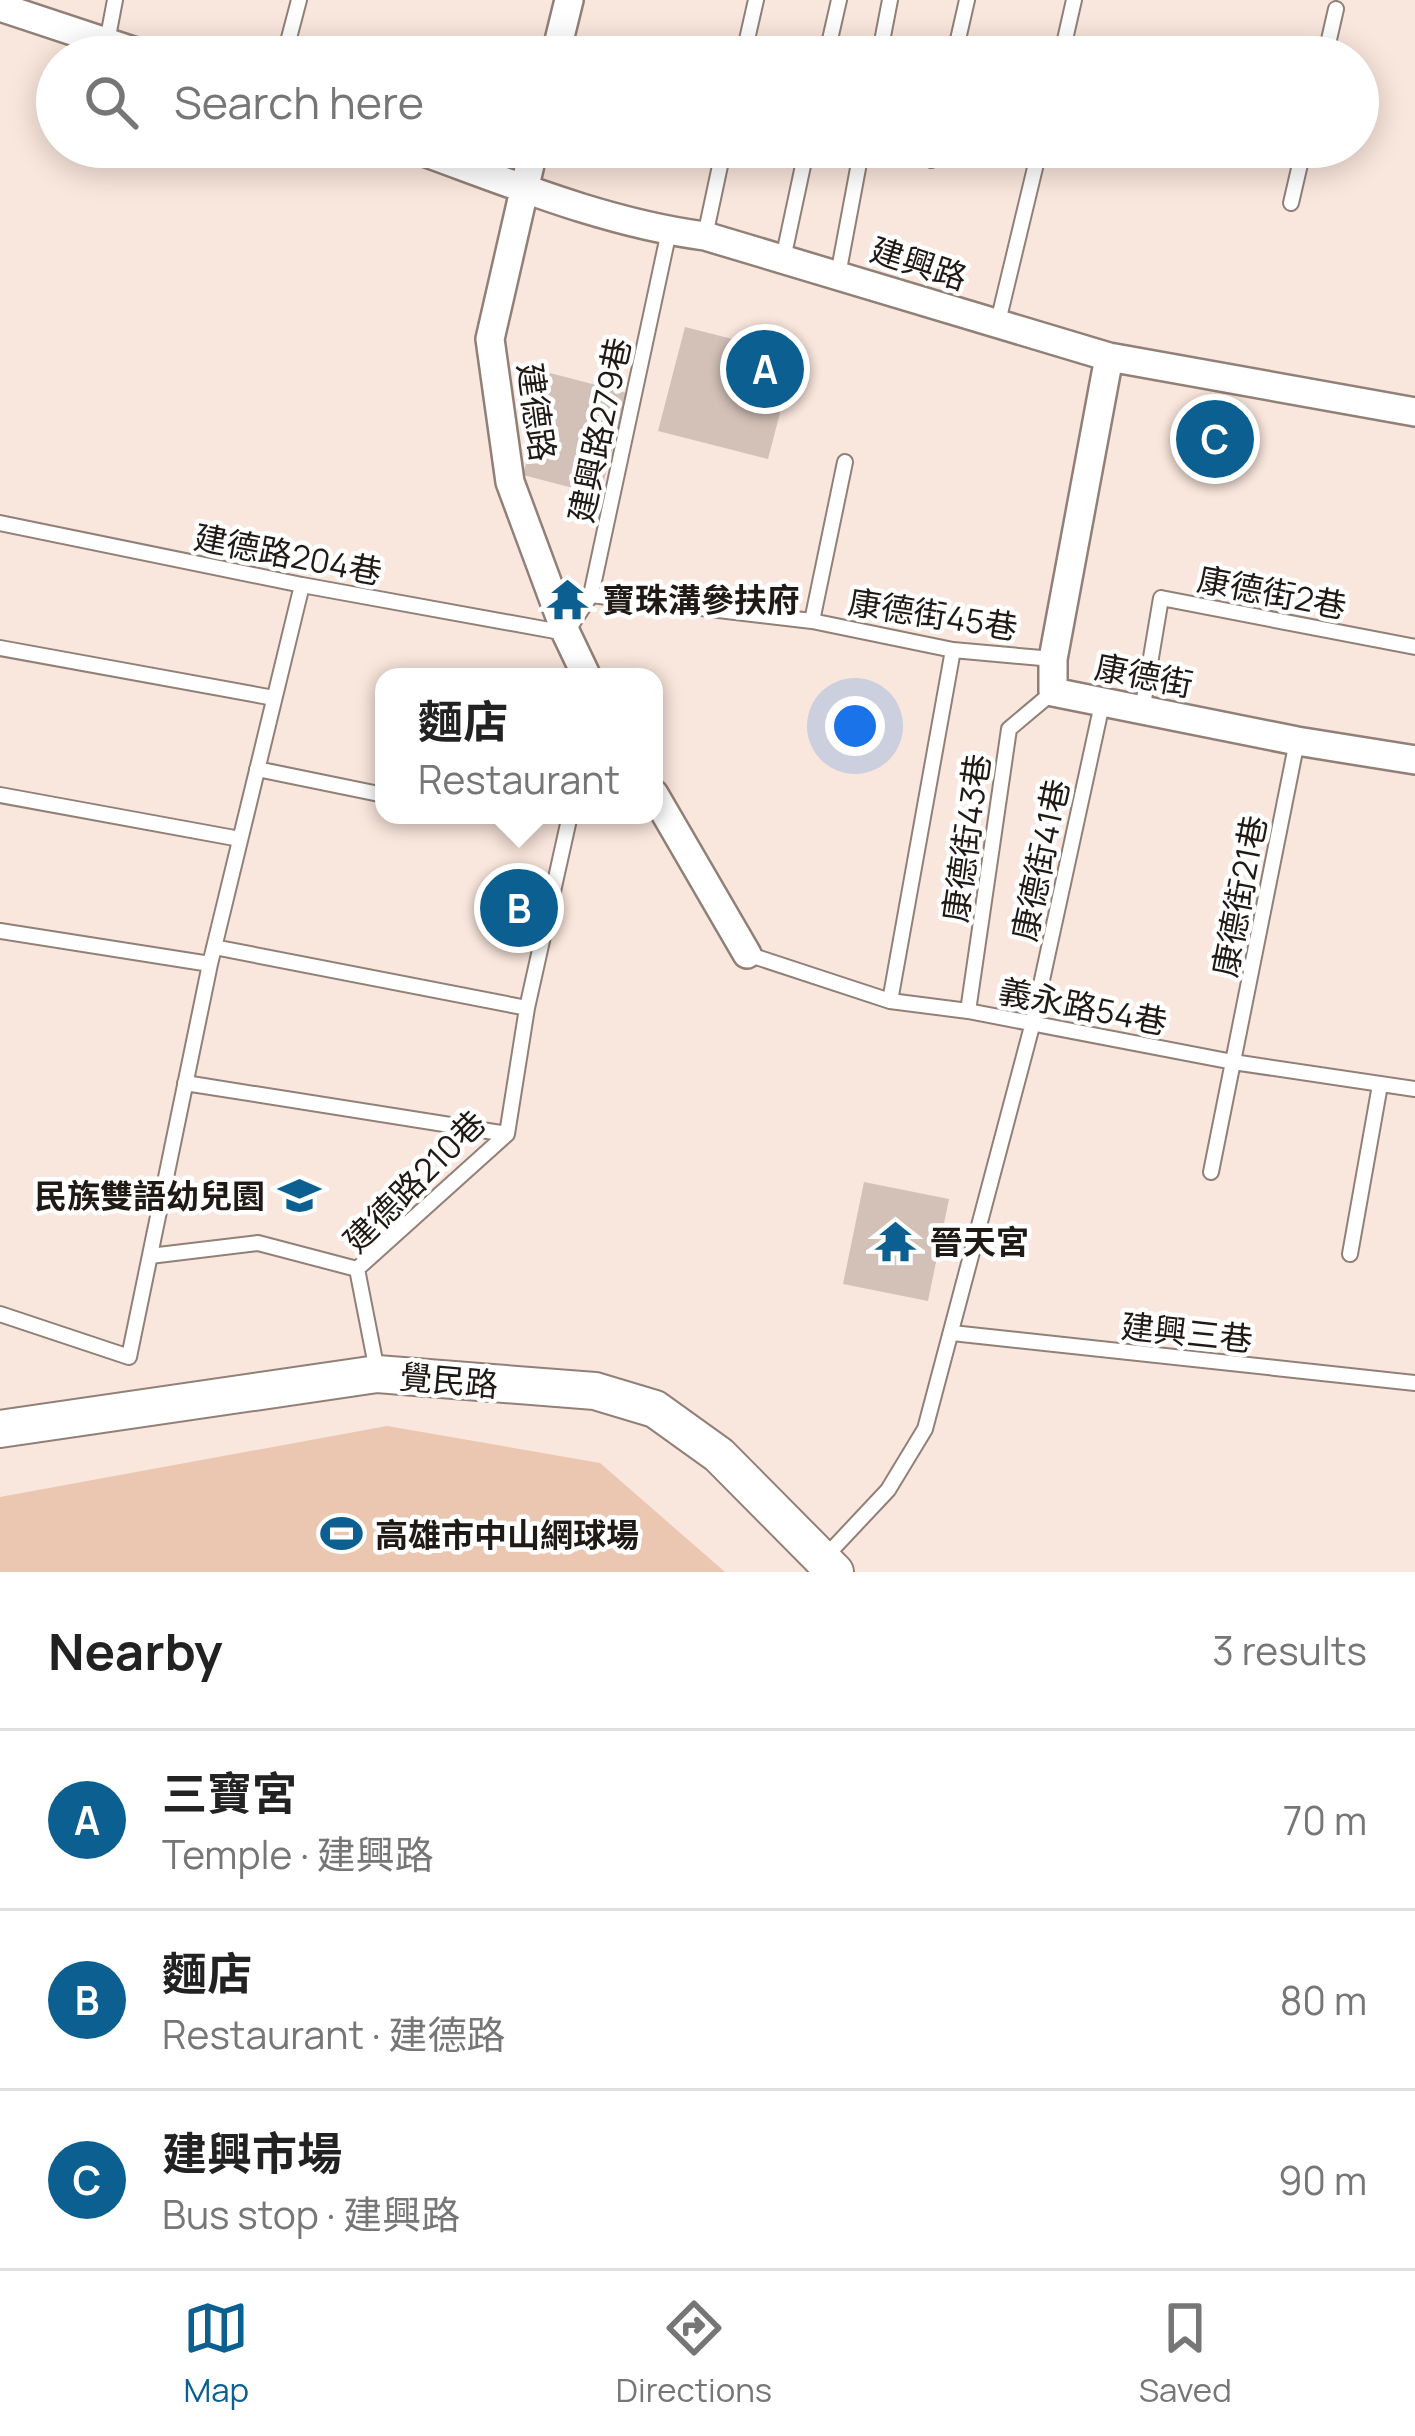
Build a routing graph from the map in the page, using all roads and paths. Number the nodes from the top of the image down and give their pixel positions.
1 (115, 0) edge
2 (298, 0) edge
3 (569, 0) edge
4 (756, 0) edge
5 (839, 0) edge
6 (890, 0) edge
7 (967, 0) edge
8 (1074, 0) edge
9 (0, 7) edge
10 (1336, 8) dead end
11 (89, 36) edge
12 (108, 36) edge
13 (289, 36) edge
14 (560, 36) edge
15 (748, 36) edge
16 (831, 36) edge
17 (883, 36) edge
18 (959, 36) edge
19 (1066, 36) edge
20 (1330, 36) edge
21 (470, 168) edge
22 (528, 168) edge
23 (720, 168) edge
24 (802, 168) edge
25 (858, 168) edge
26 (1035, 168) edge
27 (1299, 168) edge
28 (524, 187) junction
29 (1291, 203) dead end
30 (669, 231) junction
31 (705, 236) junction
32 (783, 259) junction
33 (838, 275) junction
34 (997, 326) junction
35 (1109, 357) junction
36 (1415, 412) edge
37 (845, 461) dead end
38 (0, 523) edge
39 (302, 586) junction
40 (591, 595) junction
41 (812, 621) junction
42 (566, 633) junction
43 (1415, 646) edge
44 (0, 648) edge
45 (953, 650) junction
46 (1052, 659) junction
47 (583, 668) edge
48 (1053, 692) junction
49 (274, 698) junction
50 (1102, 704) junction
51 (1142, 711) junction
52 (1298, 741) junction
53 (1415, 760) edge
54 (257, 769) junction
55 (375, 793) edge
56 (0, 795) edge
57 (663, 809) edge
58 (568, 824) edge
59 (240, 838) junction
60 (0, 931) edge
61 (214, 947) junction
62 (747, 954) joint
63 (210, 964) junction
64 (890, 1001) junction
65 (527, 1008) junction
66 (968, 1011) junction
67 (1032, 1026) junction
68 (1233, 1062) junction
69 (185, 1083) junction
70 (1380, 1085) junction
71 (1415, 1089) edge
72 (507, 1134) junction
73 (1211, 1172) dead end
74 (1350, 1254) dead end
75 (150, 1256) junction
76 (357, 1269) junction
77 (0, 1314) edge
78 (952, 1334) junction
79 (377, 1374) junction
80 (1415, 1383) edge
81 (0, 1429) edge
82 (829, 1566) edge

1 - 12 lane
2 - 13 lane
3 - 14 street
4 - 15 lane
5 - 16 lane
6 - 17 lane
7 - 18 lane
8 - 19 lane
9 - 11 street
10 - 20 lane
21 - 28 street, 建興路
22 - 28 street, 建德路
23 - 31 lane
24 - 32 lane
25 - 33 lane
26 - 34 lane
27 - 29 lane
28 - 30 street, 建興路
28 - 42 street, 建德路
30 - 31 street, 建興路
30 - 40 lane, 建興路279巷
31 - 32 street, 建興路
32 - 33 street, 建興路
33 - 34 street, 建興路
34 - 35 street, 建興路
35 - 36 street, 建興路
35 - 46 street, 康德街
37 - 41 lane
38 - 39 lane, 建德路204巷
39 - 42 lane, 建德路204巷
39 - 49 lane
40 - 41 lane, 康德街45巷
40 - 42 lane, 建興路279巷
41 - 45 lane, 康德街45巷
42 - 47 street, 建德路
43 - 51 lane, 康德街2巷
44 - 49 lane
45 - 46 lane, 康德街45巷
45 - 64 lane
46 - 48 street, 康德街
48 - 50 street, 康德街
48 - 66 lane, 康德街43巷
49 - 54 lane
50 - 51 street, 康德街
50 - 67 lane, 康德街41巷
51 - 52 street, 康德街
52 - 53 street, 康德街
52 - 68 lane, 康德街21巷
54 - 55 lane
54 - 59 lane
56 - 59 lane
57 - 62 street
58 - 65 lane, 建德路210巷
59 - 61 lane
60 - 63 lane
61 - 63 lane
61 - 65 lane
62 - 64 lane, 義永路54巷
63 - 69 lane
64 - 66 lane, 義永路54巷
65 - 72 lane, 建德路210巷
66 - 67 lane, 義永路54巷
67 - 68 lane, 義永路54巷
67 - 78 lane, 康德街41巷
68 - 70 lane, 義永路54巷
68 - 73 lane, 康德街21巷
69 - 72 lane
69 - 75 lane
70 - 71 lane, 義永路54巷
70 - 74 lane
72 - 76 lane, 建德路210巷
75 - 76 lane
75 - 77 lane
76 - 79 lane, 建德路210巷
78 - 80 lane, 建興三巷
78 - 82 lane, 康德街41巷
79 - 81 street, 覺民路
79 - 82 street, 覺民路

